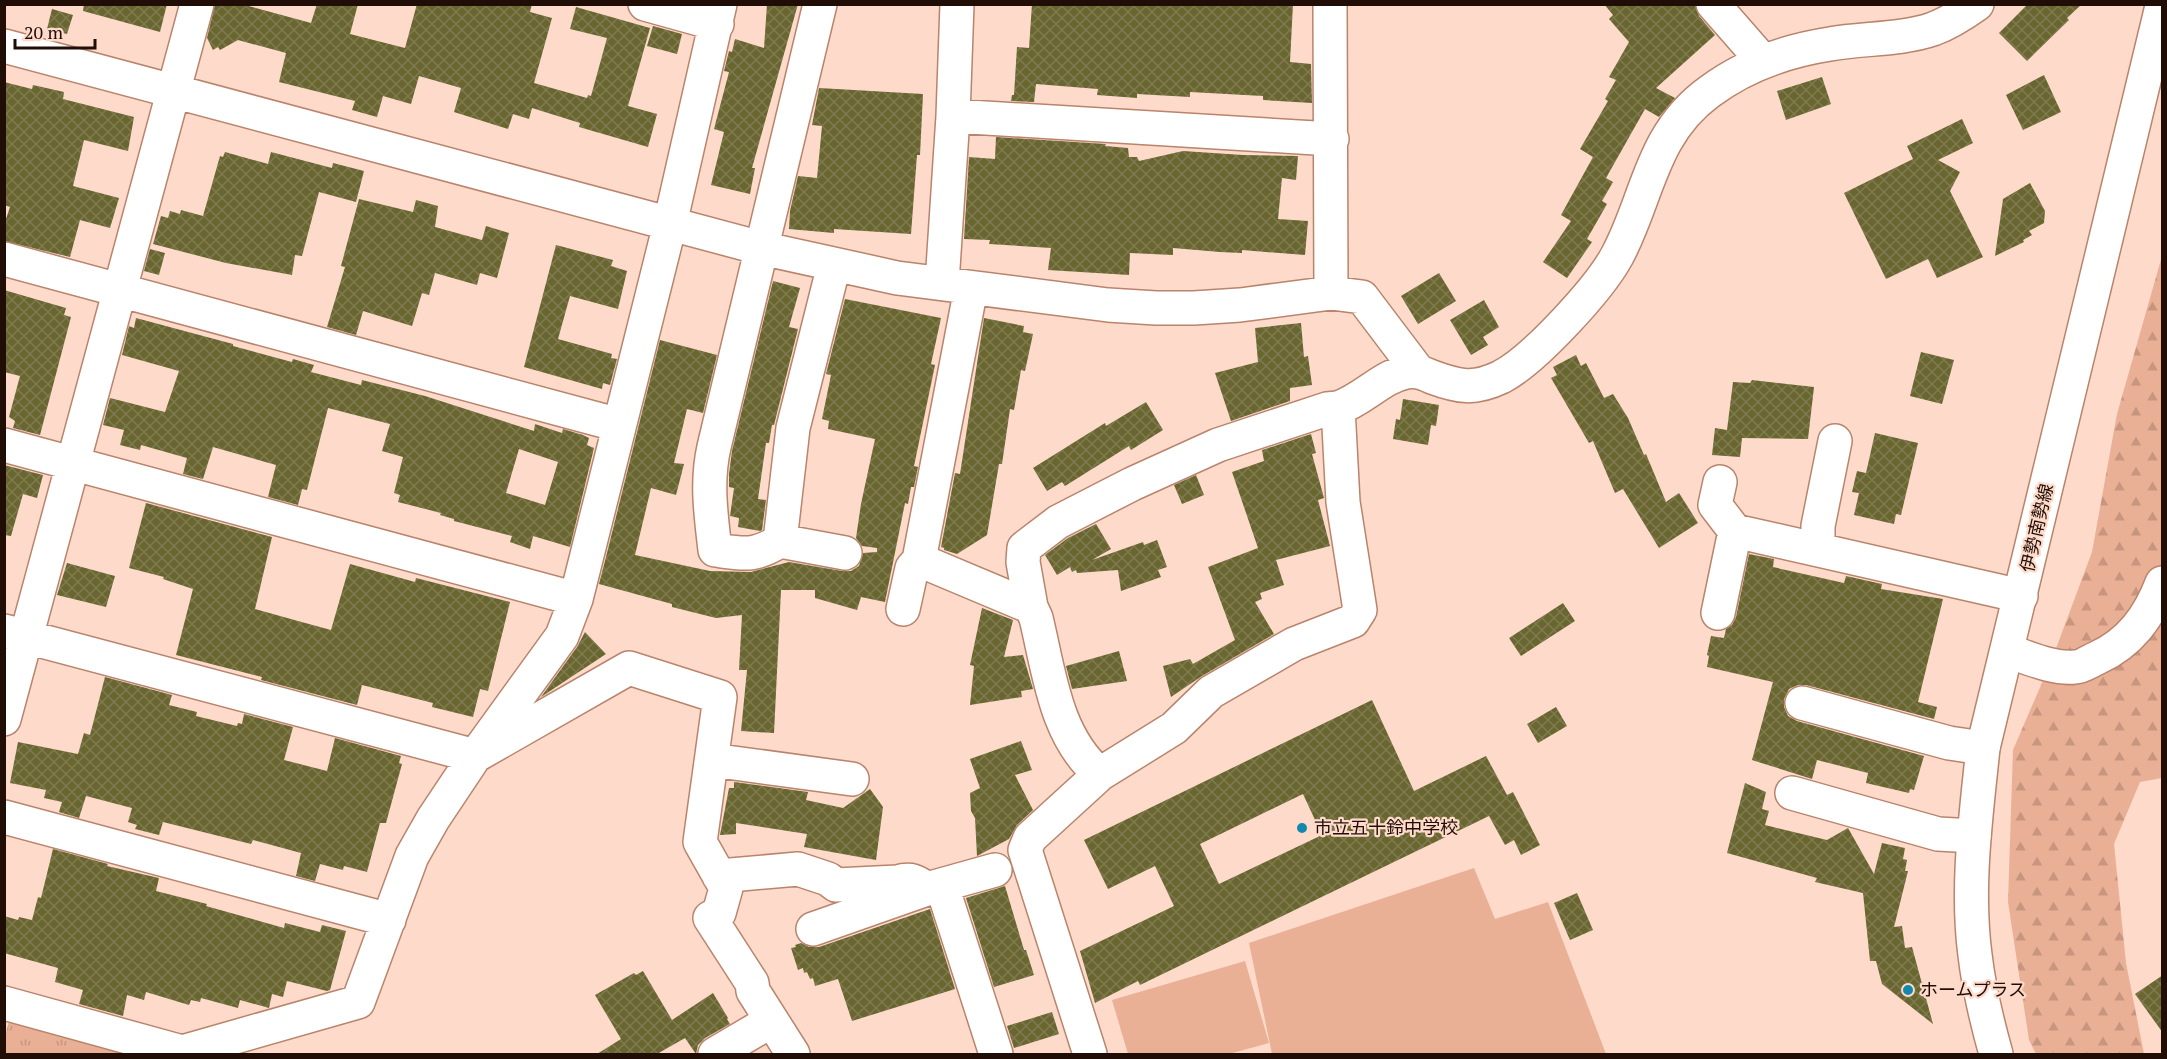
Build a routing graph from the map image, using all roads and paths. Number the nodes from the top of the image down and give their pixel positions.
1 (197, 4) edge
2 (645, 4) edge
3 (820, 4) edge
4 (957, 4) edge
5 (1330, 4) edge
6 (1713, 4) edge
7 (1977, 4) edge
8 (2163, 6) edge
9 (718, 14) edge
10 (4, 46) edge
11 (1762, 60) junction
12 (174, 91) junction
13 (953, 116) junction
14 (1332, 139) junction
15 (670, 224) junction
16 (761, 248) junction
17 (4, 260) edge
18 (834, 265) junction
19 (956, 285) junction
20 (120, 290) junction
21 (1330, 293) junction
22 (1418, 371) junction
23 (1338, 408) junction
24 (619, 425) junction
25 (1835, 441) dead end
26 (4, 445) edge
27 (72, 464) junction
28 (1720, 482) dead end
29 (1735, 531) junction
30 (780, 541) junction
31 (1818, 549) junction
32 (845, 553) dead end
33 (919, 560) junction
34 (2163, 583) edge
35 (2021, 596) junction
36 (576, 599) junction
37 (1031, 607) junction
38 (903, 609) dead end
39 (1718, 613) dead end
40 (16, 634) edge
41 (2008, 651) junction
42 (1802, 703) dead end
43 (4, 719) edge
44 (1983, 748) junction
45 (475, 756) junction
46 (712, 760) junction
47 (1100, 774) junction
48 (852, 779) dead end
49 (1792, 793) dead end
50 (4, 817) edge
51 (1974, 836) junction
52 (995, 870) dead end
53 (719, 876) junction
54 (935, 888) junction
55 (389, 920) junction
56 (813, 929) dead end
57 (4, 1003) edge
58 (771, 1021) junction
59 (715, 1054) edge
60 (793, 1054) edge
61 (996, 1054) edge
62 (1090, 1054) edge
63 (1993, 1054) edge

1 - 12 street
2 - 9 street
3 - 16 street
4 - 13 street
5 - 14 street
6 - 11 street
7 - 11 street
8 - 35 street, 伊勢南勢線
9 - 15 street
10 - 12 street
11 - 22 street
12 - 15 street
12 - 20 street
13 - 14 street
13 - 19 street
14 - 21 street
15 - 16 street
15 - 24 street
16 - 18 street
16 - 30 street
17 - 20 street
18 - 19 street
18 - 30 street
19 - 21 street
19 - 33 street
20 - 24 street
20 - 27 street
21 - 22 street
22 - 23 street
23 - 37 street
23 - 47 street
24 - 36 street
25 - 31 street
26 - 27 street
27 - 36 street
27 - 40 street
28 - 29 street
29 - 31 street
29 - 39 street
30 - 32 street
31 - 35 street
33 - 37 street
33 - 38 street
34 - 41 street
35 - 41 street, 伊勢南勢線
36 - 45 street
37 - 47 street
40 - 43 street
40 - 45 street
41 - 44 street, 伊勢南勢線
42 - 44 street
44 - 51 street, 伊勢南勢線
45 - 46 street
45 - 55 street
46 - 48 street
46 - 53 street
47 - 62 street
49 - 51 street
50 - 55 street
51 - 63 street, 伊勢南勢線
52 - 54 street
53 - 54 street
53 - 58 street
54 - 56 street
54 - 61 street
55 - 57 street
58 - 59 street
58 - 60 street

